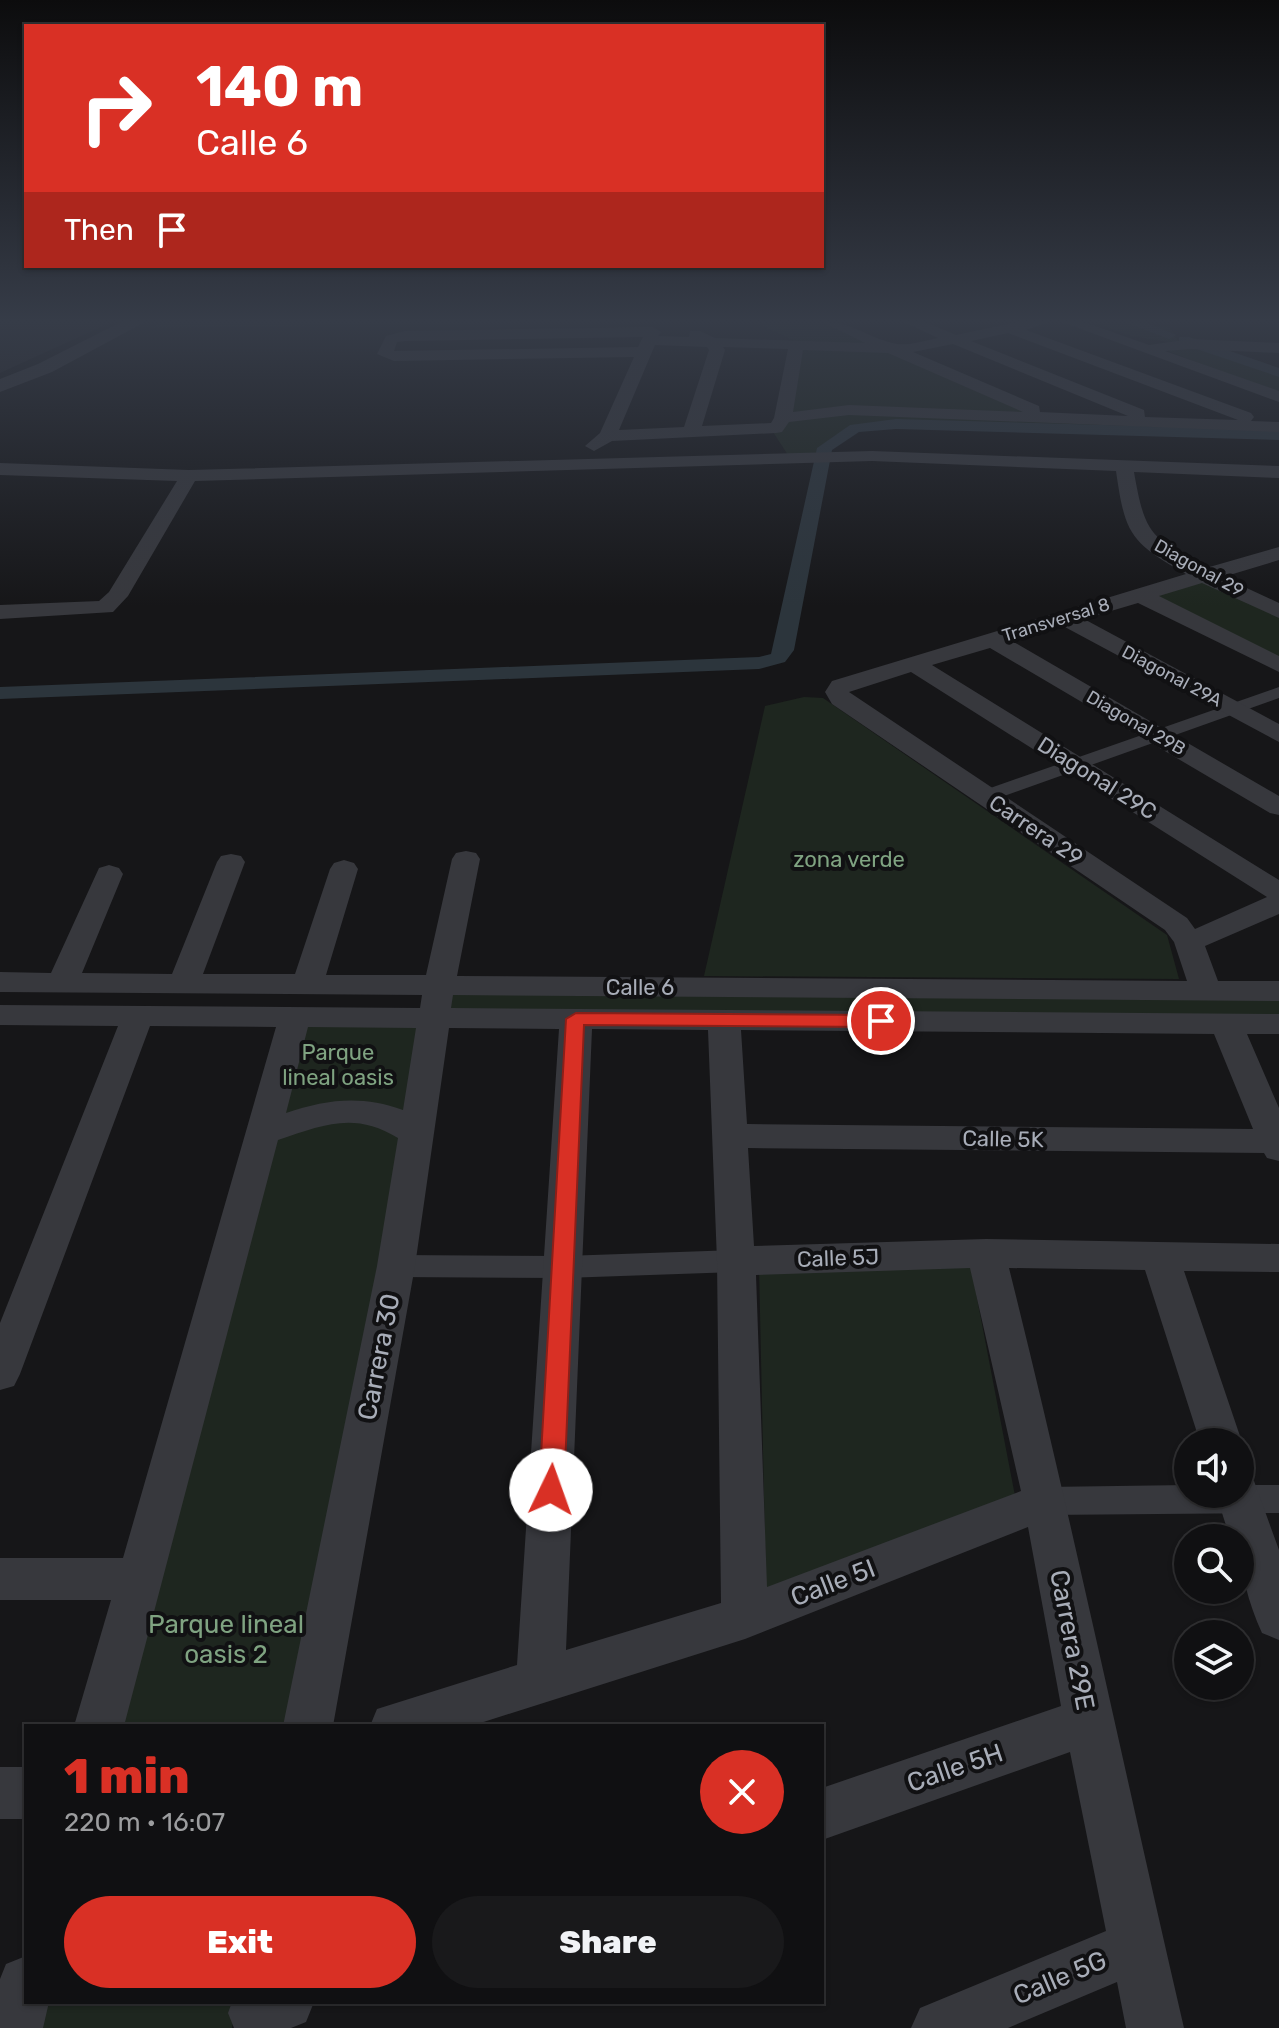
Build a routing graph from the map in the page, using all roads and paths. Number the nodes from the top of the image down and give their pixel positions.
1 (616, 417) edge
2 (696, 417) edge
3 (782, 417) edge
4 (814, 417) edge
5 (1017, 417) edge
6 (1048, 417) edge
7 (1146, 417) edge
8 (1247, 417) edge
9 (1051, 418) junction
10 (1159, 422) junction
11 (780, 423) junction
12 (1275, 427) edge
13 (691, 434) junction
14 (608, 436) junction
15 (571, 464) junction
16 (1124, 466) junction
17 (0, 469) edge
18 (1279, 472) edge
19 (189, 476) junction
20 (1279, 553) edge
21 (1205, 575) junction
22 (1140, 595) junction
23 (1279, 611) edge
24 (0, 612) edge
25 (1065, 618) junction
26 (993, 640) junction
27 (914, 664) junction
28 (1279, 665) edge
29 (837, 692) joint
30 (1279, 692) edge
31 (1233, 708) junction
32 (1279, 734) edge
33 (1157, 735) junction
34 (1075, 764) junction
35 (986, 796) junction
36 (1279, 807) edge
37 (466, 859) dead end
38 (231, 862) dead end
39 (344, 869) dead end
40 (109, 874) dead end
41 (1279, 892) edge
42 (1279, 903) edge
43 (1189, 942) junction
44 (0, 982) edge
45 (62, 983) junction
46 (183, 984) junction
47 (1206, 991) junction
48 (1279, 991) edge
49 (302, 1001) junction
50 (436, 1002) junction
51 (0, 1015) edge
52 (138, 1016) junction
53 (576, 1019) junction
54 (724, 1020) junction
55 (1226, 1023) junction
56 (1279, 1024) edge
57 (263, 1133) junction
58 (416, 1133) junction
59 (728, 1136) junction
60 (1278, 1144) edge
61 (986, 1253) junction
62 (1160, 1256) junction
63 (1279, 1258) edge
64 (736, 1261) junction
65 (396, 1266) junction
66 (564, 1267) junction
67 (0, 1374) edge
68 (1216, 1428) edge
69 (1174, 1499) edge
70 (1045, 1501) junction
71 (1254, 1506) edge
72 (0, 1579) edge
73 (139, 1579) junction
74 (745, 1617) junction
75 (1279, 1618) edge
76 (540, 1681) junction
77 (1088, 1721) junction
78 (100, 1724) edge
79 (308, 1724) edge
80 (401, 1724) edge
81 (0, 1793) edge
82 (24, 1793) edge
83 (824, 1813) edge
84 (1137, 1946) junction
85 (24, 1991) edge
86 (14, 2028) edge
87 (940, 2028) edge
88 (1155, 2028) edge

1 - 14 street
2 - 13 street
3 - 11 street
4 - 11 street
5 - 9 street
6 - 9 street
7 - 10 street
8 - 12 street
9 - 10 street
10 - 12 street
11 - 13 street
13 - 14 street
14 - 15 street
15 - 16 street
15 - 19 street
16 - 18 street
16 - 21 street, Diagonal 29
17 - 19 street
19 - 24 street
20 - 21 street, Transversal 8
21 - 22 street, Transversal 8
21 - 23 street, Diagonal 29
22 - 25 street, Transversal 8
22 - 28 street
25 - 26 street, Transversal 8
25 - 31 street, Diagonal 29A
26 - 27 street, Transversal 8
26 - 33 street, Diagonal 29B
27 - 29 street, Transversal 8
27 - 34 street, Diagonal 29C
29 - 35 street, Carrera 29
30 - 31 street
31 - 32 street, Diagonal 29A
31 - 33 street
33 - 34 street
33 - 36 street, Diagonal 29B
34 - 35 street
34 - 41 street, Diagonal 29C
35 - 43 street, Carrera 29
37 - 50 street, Carrera 30
38 - 46 street
39 - 49 street
40 - 45 street
42 - 43 street
43 - 47 street, Carrera 29
44 - 45 street, Calle 6
45 - 46 street, Calle 6
46 - 49 street, Calle 6
47 - 48 street, Calle 6
47 - 50 street, Calle 6
49 - 50 street, Calle 6
49 - 52 street, Calle 6
49 - 57 street
50 - 53 street, Calle 6
50 - 58 street, Carrera 30
51 - 52 street, Calle 6
52 - 67 street
53 - 54 street, Calle 6
53 - 66 street
54 - 55 street, Calle 6
54 - 59 street
55 - 56 street, Calle 6
55 - 60 street
57 - 58 street
57 - 73 street
58 - 65 street, Carrera 30
59 - 60 street, Calle 5K
59 - 64 street
61 - 62 street, Calle 5J
61 - 64 street, Calle 5J
61 - 70 street, Carrera 29E
62 - 63 street, Calle 5J
62 - 68 street
64 - 66 street, Calle 5J
64 - 74 street
65 - 66 street, Calle 5J
65 - 79 street, Carrera 30
66 - 76 street
69 - 70 street, Calle 5I
70 - 74 street, Calle 5I
70 - 77 street, Carrera 29E
71 - 75 street
72 - 73 street
73 - 78 street
74 - 76 street, Calle 5I
76 - 80 street, Calle 5I
77 - 83 street, Calle 5H
77 - 84 street, Carrera 29E
81 - 82 street
84 - 87 street, Calle 5G
84 - 88 street, Carrera 29E
85 - 86 street

